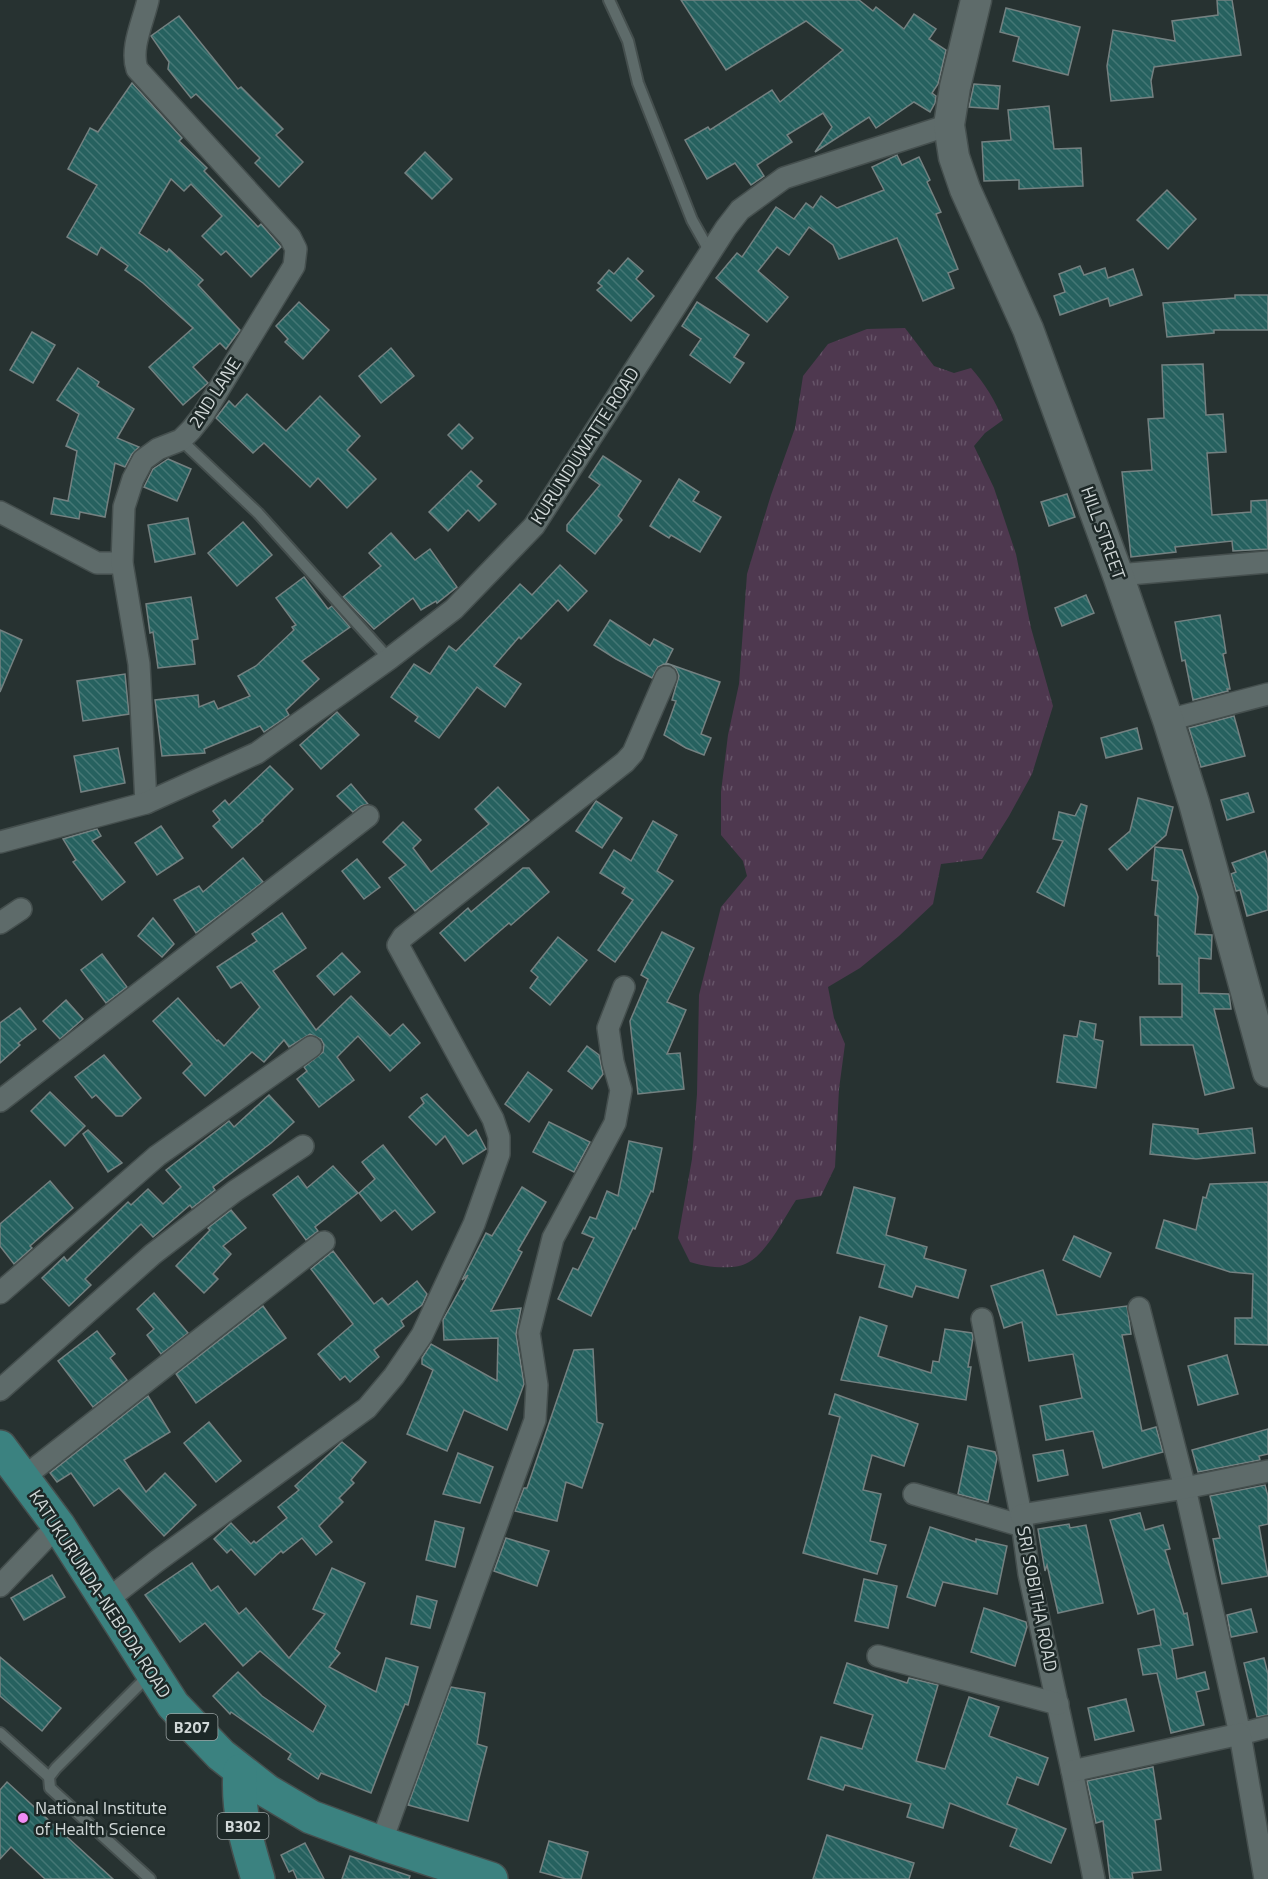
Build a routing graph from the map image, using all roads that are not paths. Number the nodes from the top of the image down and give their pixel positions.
1 (148, 0) edge
2 (609, 0) edge
3 (976, 0) edge
4 (950, 125) junction
5 (710, 252) junction
6 (181, 440) junction
7 (0, 512) edge
8 (1268, 562) edge
9 (122, 563) junction
10 (1118, 575) junction
11 (389, 659) junction
12 (666, 677) dead end
13 (1268, 694) edge
14 (1168, 720) junction
15 (146, 803) junction
16 (368, 816) dead end
17 (0, 842) edge
18 (21, 909) dead end
19 (0, 923) edge
20 (624, 987) dead end
21 (311, 1047) dead end
22 (1268, 1072) edge
23 (0, 1101) edge
24 (303, 1146) dead end
25 (324, 1242) dead end
26 (0, 1293) edge
27 (1139, 1308) dead end
28 (982, 1319) dead end
29 (0, 1390) edge
30 (0, 1447) edge
31 (1268, 1471) edge
32 (24, 1477) junction
33 (1185, 1488) junction
34 (914, 1494) dead end
35 (1021, 1520) junction
36 (57, 1525) junction
37 (0, 1586) edge
38 (107, 1600) junction
39 (878, 1656) dead end
40 (152, 1671) junction
41 (1058, 1704) junction
42 (1268, 1728) edge
43 (0, 1733) edge
44 (1240, 1734) junction
45 (240, 1771) junction
46 (1072, 1771) junction
47 (49, 1777) junction
48 (381, 1843) junction
49 (150, 1879) edge
50 (258, 1879) edge
51 (491, 1879) edge
52 (1094, 1879) edge
53 (1265, 1879) edge

1 - 6 street, 2ND LANE
2 - 5 lane
3 - 4 main road, HILL STREET
4 - 5 street, KURUNDUWATTE ROAD
4 - 10 main road, HILL STREET
5 - 11 street, KURUNDUWATTE ROAD
6 - 9 street, 2ND LANE
6 - 11 lane
7 - 9 street
8 - 10 street
9 - 15 street, 2ND LANE
10 - 14 main road, HILL STREET
11 - 15 street, KURUNDUWATTE ROAD
12 - 38 street
13 - 14 street
14 - 22 main road, HILL STREET
15 - 17 street, KURUNDUWATTE ROAD
16 - 23 street
18 - 19 street
20 - 48 street
21 - 26 street
24 - 29 street
25 - 32 street
27 - 33 street
28 - 35 street, SRI SOBITHA ROAD
30 - 32 main road, KATUKURUNDA-NEBODA ROAD / B207
31 - 33 street
32 - 36 main road, KATUKURUNDA-NEBODA ROAD / B207
33 - 35 street
33 - 44 street
34 - 35 street
35 - 41 street, SRI SOBITHA ROAD
36 - 37 street
36 - 38 main road, KATUKURUNDA-NEBODA ROAD / B207
38 - 40 main road, KATUKURUNDA-NEBODA ROAD / B207
39 - 41 street
40 - 45 main road, KATUKURUNDA-NEBODA ROAD / B207
40 - 47 lane
41 - 46 street, SRI SOBITHA ROAD
42 - 44 street
43 - 47 lane
44 - 46 street
44 - 53 street
45 - 48 main road, KATUKURUNDA-NEBODA ROAD / B207
45 - 50 main road, B302
46 - 52 street, SRI SOBITHA ROAD
47 - 49 lane
48 - 51 main road, KATUKURUNDA-NEBODA ROAD / B207

